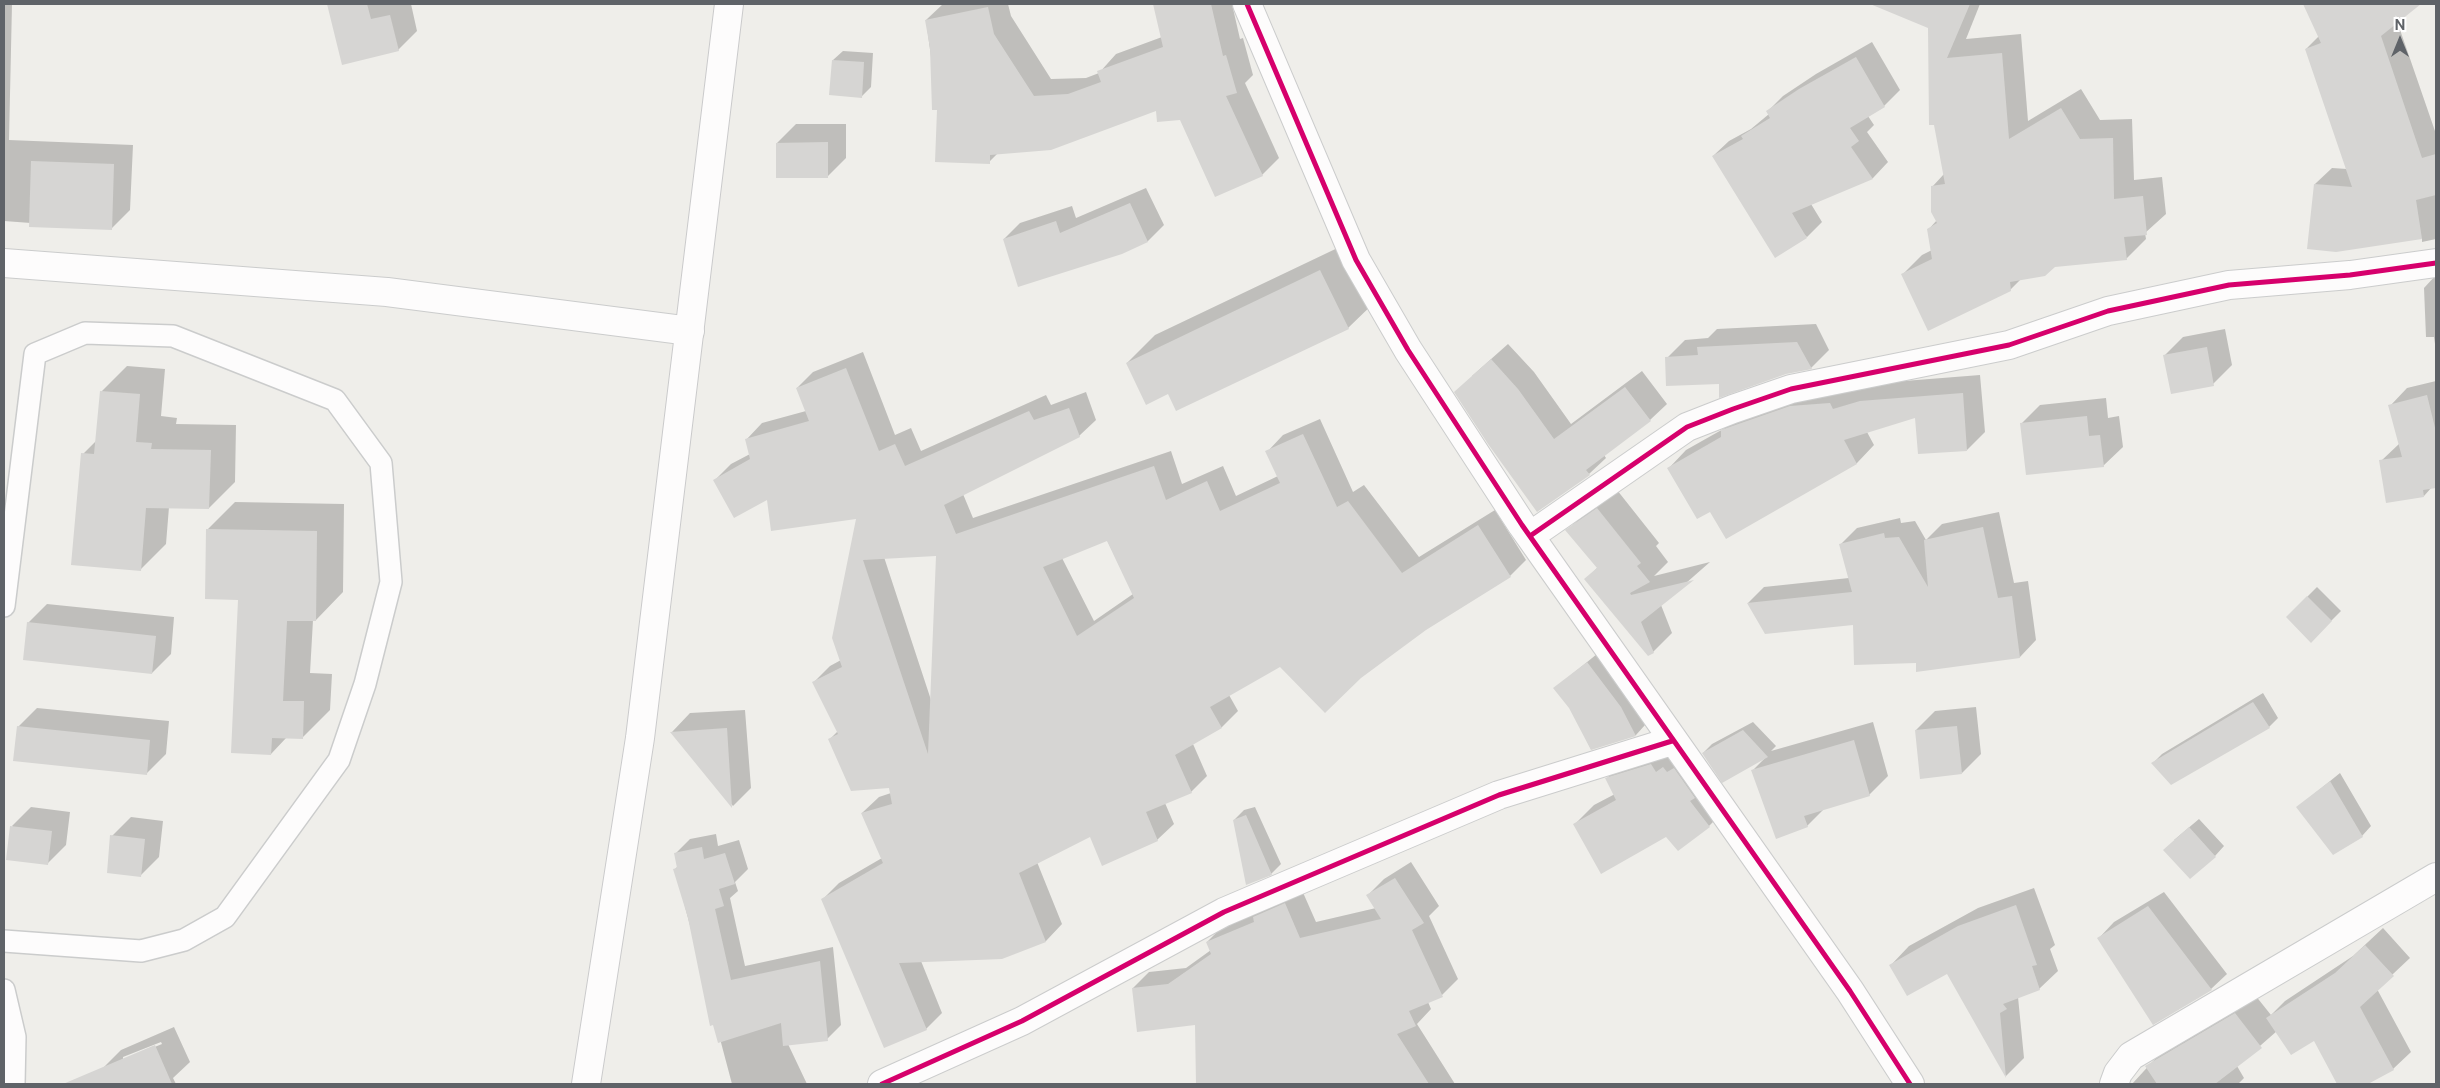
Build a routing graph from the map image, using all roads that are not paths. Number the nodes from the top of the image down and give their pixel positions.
1 (729, 4) edge
2 (1247, 4) edge
3 (4, 263) edge
4 (2436, 263) edge
5 (690, 331) junction
6 (1530, 536) junction
7 (4, 606) edge
8 (1672, 741) junction
9 (2436, 877) edge
10 (4, 941) edge
11 (4, 990) edge
12 (11, 1072) edge
13 (586, 1084) edge
14 (882, 1084) edge
15 (1910, 1084) edge
16 (2114, 1084) edge

1 - 5 street
2 - 6 street
3 - 5 street
4 - 6 street
5 - 13 street
6 - 8 street
7 - 10 lane
8 - 14 street
8 - 15 street
9 - 16 street
11 - 12 lane

